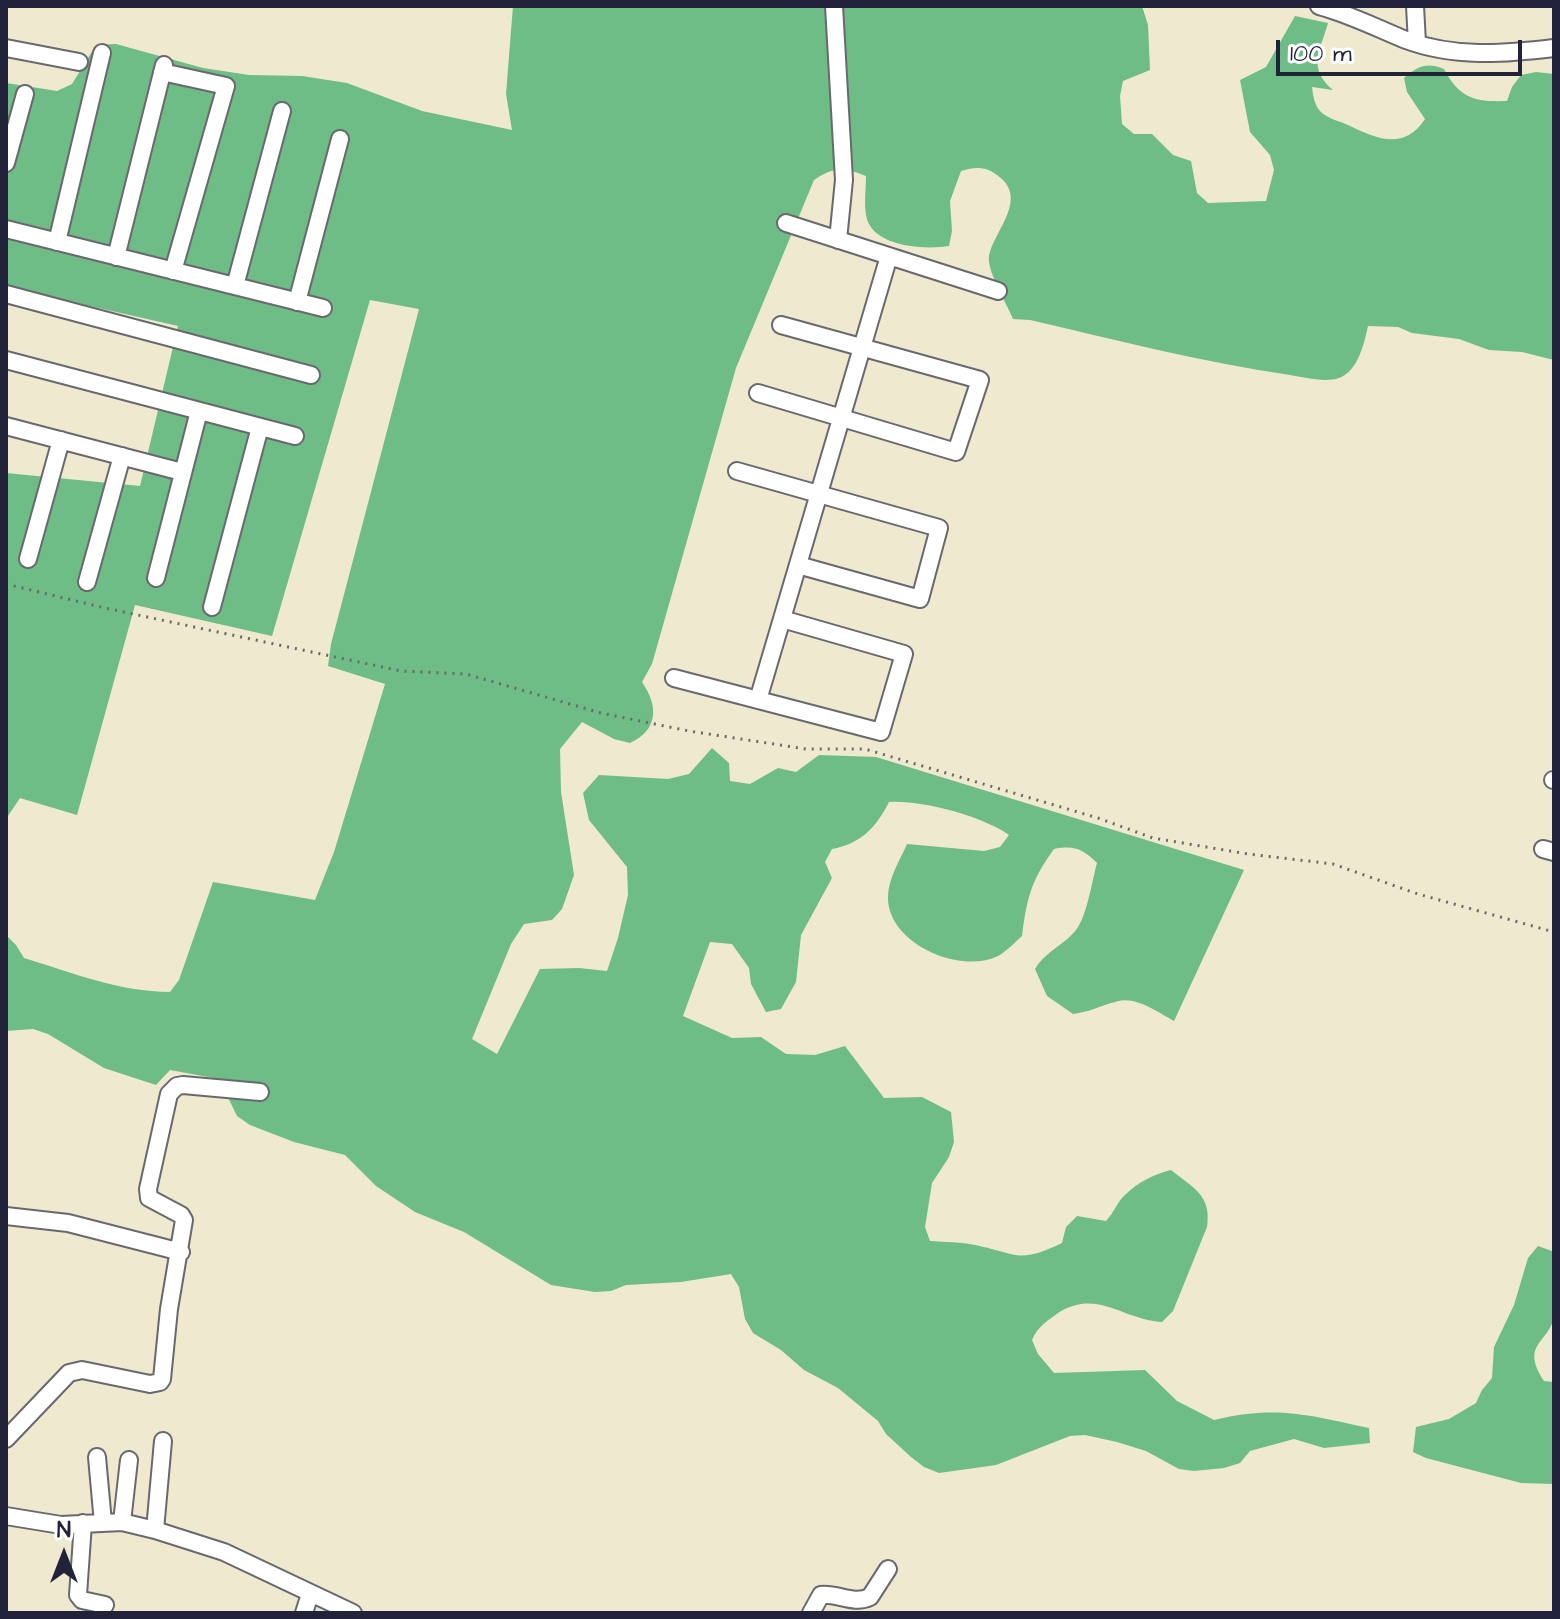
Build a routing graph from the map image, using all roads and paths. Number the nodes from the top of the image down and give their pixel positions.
1 (834, 6) edge
2 (1319, 6) edge
3 (1415, 6) edge
4 (1417, 43) junction
5 (6, 48) edge
6 (1554, 48) edge
7 (102, 53) dead end
8 (79, 62) dead end
9 (25, 94) dead end
10 (282, 111) dead end
11 (340, 139) dead end
12 (6, 163) edge
13 (786, 223) dead end
14 (6, 229) edge
15 (838, 240) junction
16 (57, 242) junction
17 (889, 256) junction
18 (116, 257) junction
19 (173, 271) junction
20 (235, 286) junction
21 (998, 291) dead end
22 (6, 294) edge
23 (297, 302) junction
24 (323, 308) dead end
25 (781, 325) dead end
26 (862, 347) junction
27 (6, 360) edge
28 (311, 375) dead end
29 (758, 393) dead end
30 (199, 411) junction
31 (842, 417) junction
32 (6, 426) edge
33 (260, 427) junction
34 (295, 436) dead end
35 (61, 440) junction
36 (122, 456) junction
37 (737, 471) dead end
38 (182, 472) junction
39 (819, 495) junction
40 (28, 559) dead end
41 (798, 565) junction
42 (156, 578) dead end
43 (87, 582) dead end
44 (6, 584) edge
45 (212, 607) dead end
46 (782, 619) junction
47 (674, 678) dead end
48 (758, 700) junction
49 (1554, 932) edge
50 (260, 1092) dead end
51 (6, 1216) edge
52 (181, 1252) junction
53 (6, 1439) edge
54 (163, 1441) dead end
55 (97, 1457) dead end
56 (129, 1460) dead end
57 (6, 1516) edge
58 (122, 1522) junction
59 (83, 1523) junction
60 (103, 1523) junction
61 (155, 1530) junction
62 (888, 1569) dead end
63 (310, 1594) junction
64 (105, 1605) dead end
65 (304, 1613) edge
66 (353, 1613) edge
67 (811, 1613) edge

1 - 15 street
2 - 4 street
3 - 4 street
4 - 6 street
5 - 8 street
7 - 16 street
9 - 12 street
10 - 20 street
11 - 23 street
13 - 15 street
14 - 16 street
15 - 17 street
16 - 18 street
17 - 21 street
17 - 26 street
18 - 19 street
18 - 19 street
19 - 20 street
20 - 23 street
22 - 28 street
23 - 24 street
25 - 26 street
26 - 31 street
26 - 31 street
27 - 30 street
29 - 31 street
30 - 33 street
30 - 38 street
31 - 39 street
32 - 35 street
33 - 34 street
33 - 45 street
35 - 36 street
35 - 40 street
36 - 38 street
36 - 43 street
37 - 39 street
38 - 42 street
39 - 41 street
39 - 41 street
41 - 46 street
44 - 49 path
46 - 48 street
46 - 48 street
47 - 48 street
50 - 52 street
51 - 52 street
52 - 53 street
54 - 61 street
55 - 60 street
56 - 58 street
57 - 59 street
58 - 60 street
58 - 61 street
59 - 60 street
59 - 64 street
61 - 63 street
62 - 67 street
63 - 65 street
63 - 66 street

